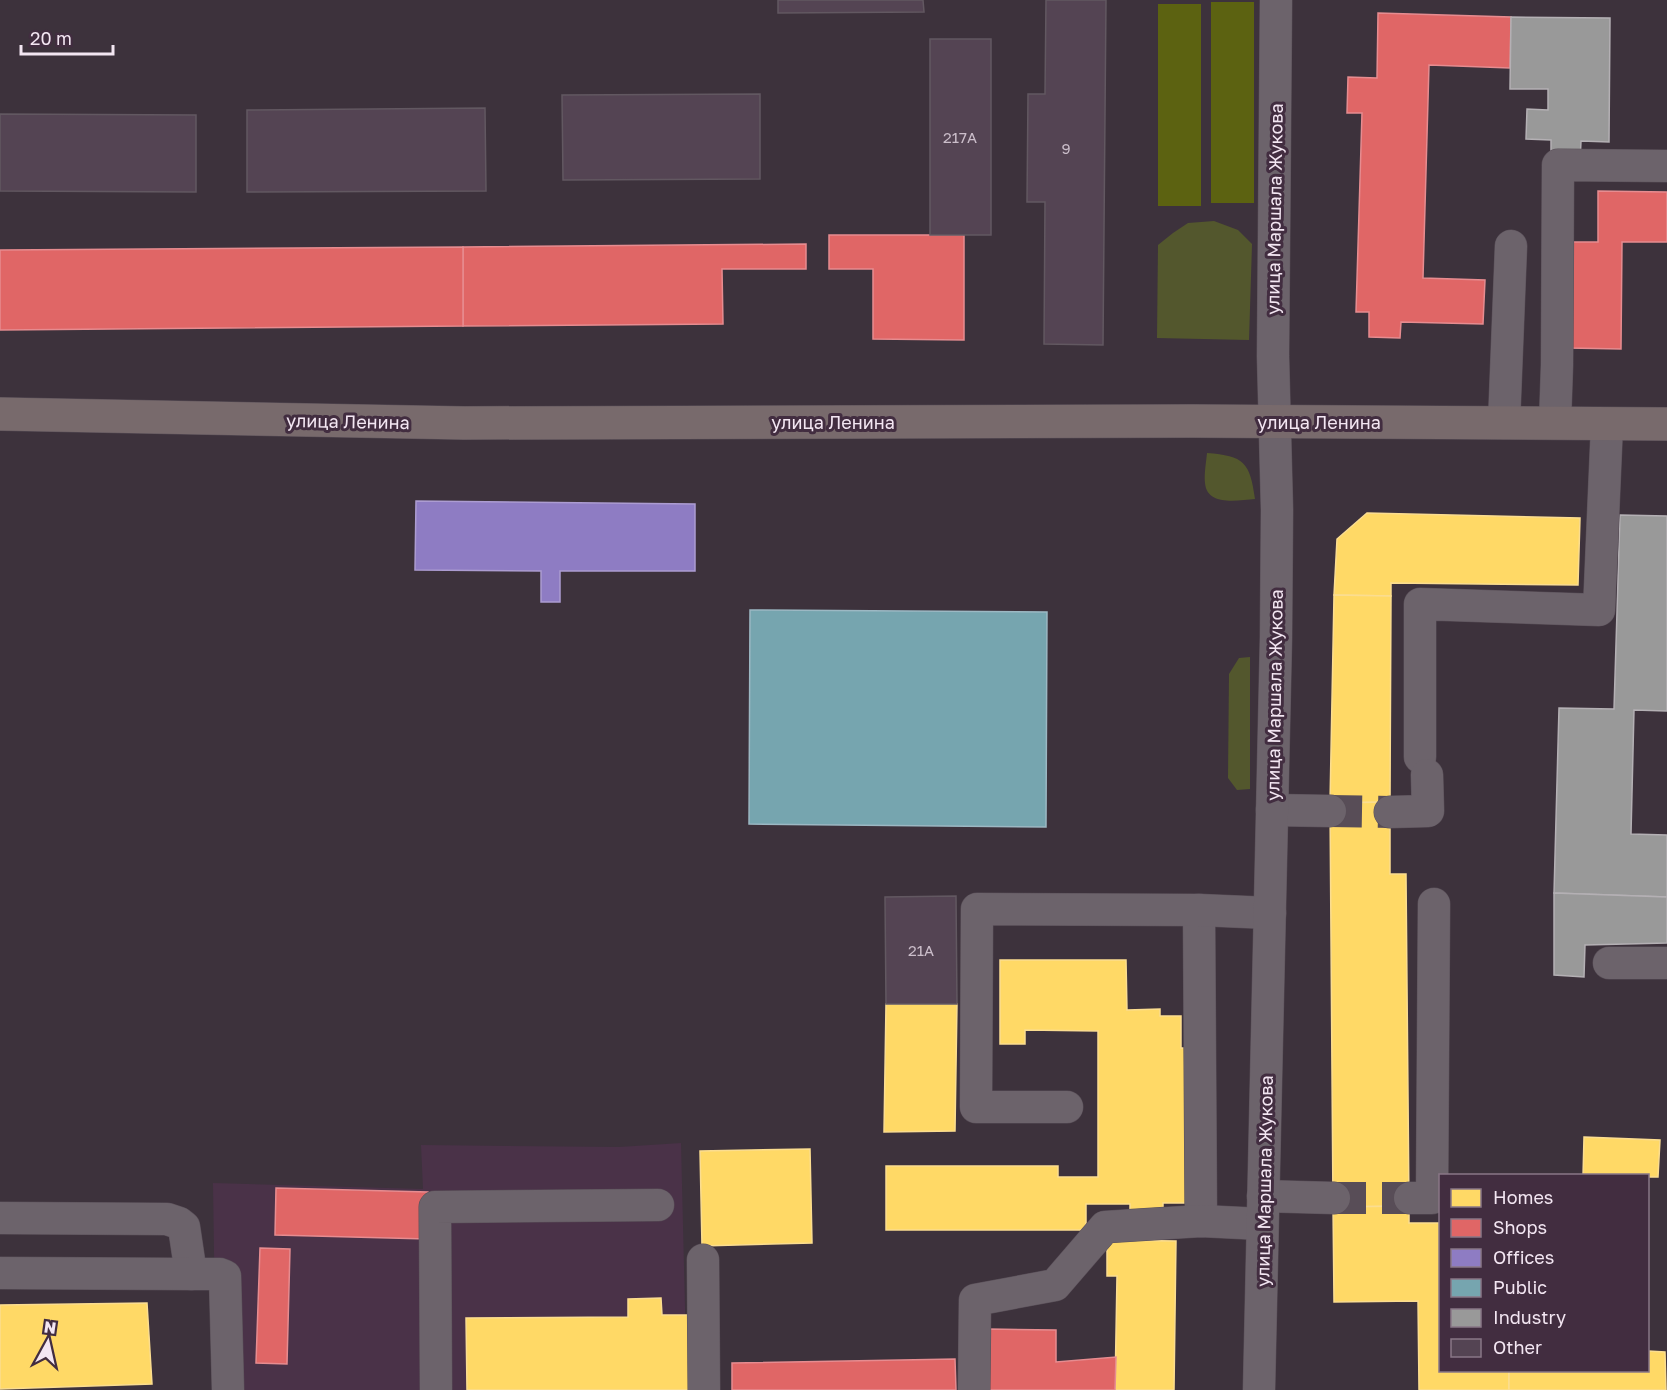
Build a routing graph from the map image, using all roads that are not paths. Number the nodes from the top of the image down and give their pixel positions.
1 (1276, 0) edge
2 (1667, 166) edge
3 (1511, 246) dead end
4 (0, 414) edge
5 (1275, 422) junction
6 (1504, 423) junction
7 (1555, 423) junction
8 (1607, 424) junction
9 (1667, 424) edge
10 (1272, 810) junction
11 (1330, 812) tunnel mouth
12 (1390, 812) tunnel mouth
13 (1434, 904) dead end
14 (1199, 910) junction
15 (1270, 913) junction
16 (1608, 963) dead end
17 (1667, 963) edge
18 (1067, 1107) dead end
19 (1334, 1198) tunnel mouth
20 (1427, 1198) edge
21 (658, 1205) dead end
22 (1263, 1210) junction
23 (0, 1218) edge
24 (1201, 1221) junction
25 (703, 1260) dead end
26 (0, 1273) edge
27 (191, 1274) junction
28 (228, 1390) edge
29 (436, 1390) edge
30 (704, 1390) edge
31 (974, 1390) edge
32 (1259, 1390) edge

1 - 5 street, улица Маршала Жукова
2 - 7 street
3 - 6 street
4 - 5 main road, улица Ленина
5 - 6 main road, улица Ленина
5 - 10 street, улица Маршала Жукова
6 - 7 main road, улица Ленина
7 - 8 main road, улица Ленина
8 - 9 main road, улица Ленина
8 - 12 street
10 - 11 street
10 - 15 street, улица Маршала Жукова
13 - 20 street
14 - 15 street
14 - 18 street
14 - 24 street
15 - 22 street, улица Маршала Жукова
16 - 17 street
19 - 22 street
21 - 29 street
22 - 24 street
22 - 32 street, улица Маршала Жукова
23 - 27 street
24 - 31 street
25 - 30 street
26 - 27 street
27 - 28 street

